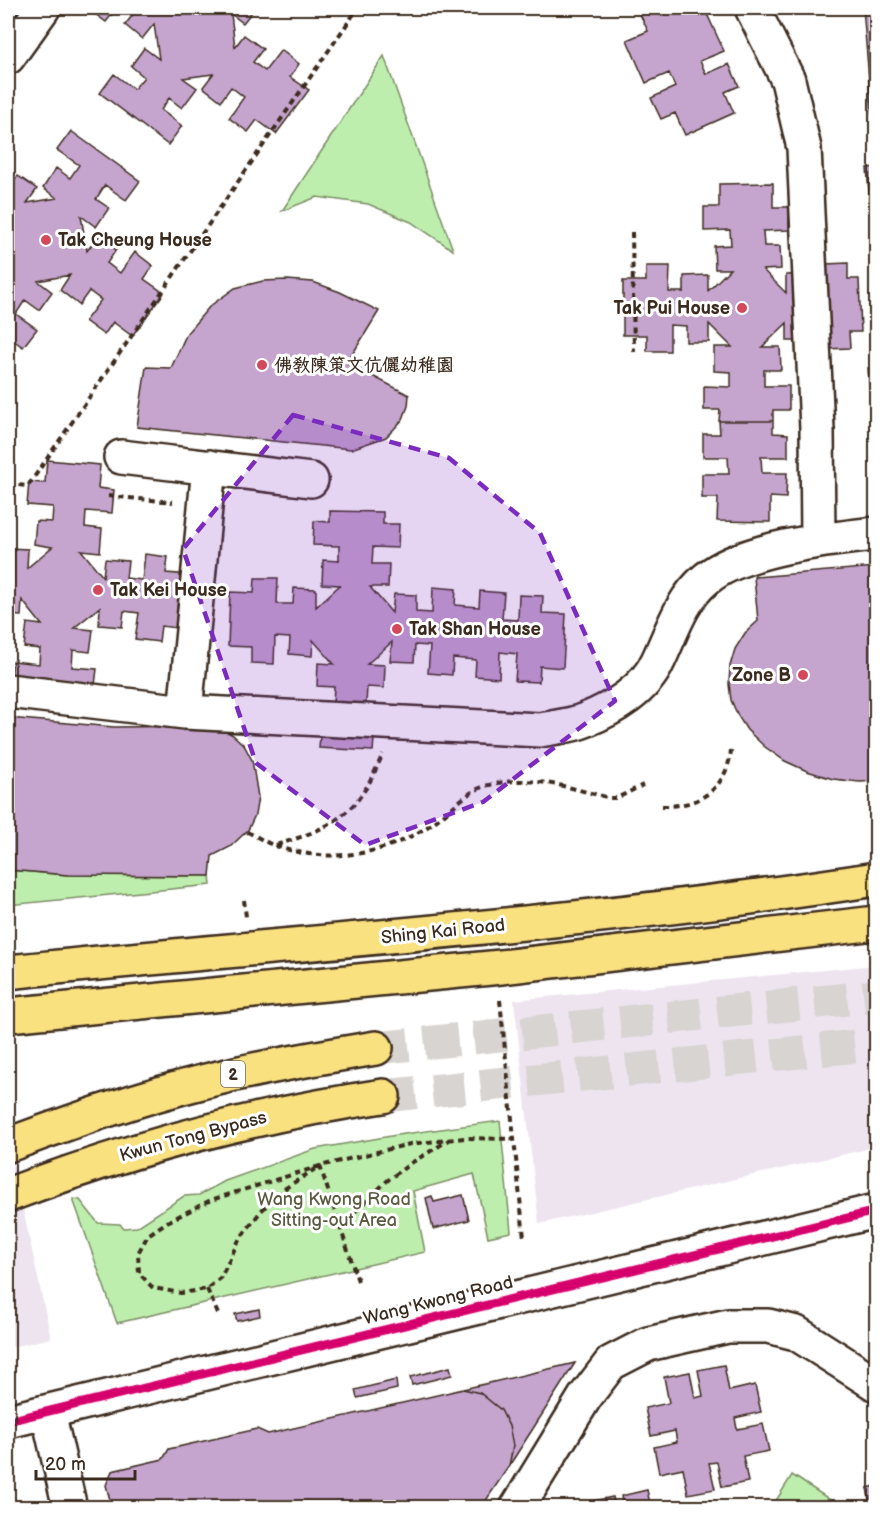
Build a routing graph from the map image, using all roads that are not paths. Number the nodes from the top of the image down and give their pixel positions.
1 (43, 8) edge
2 (752, 8) edge
3 (8, 57) edge
4 (121, 457) dead end
5 (209, 467) junction
6 (311, 480) dead end
7 (876, 534) edge
8 (818, 540) junction
9 (8, 691) edge
10 (185, 712) junction
11 (876, 879) edge
12 (876, 923) edge
13 (8, 972) edge
14 (8, 1015) edge
15 (376, 1048) tunnel mouth
16 (382, 1096) tunnel mouth
17 (8, 1145) edge
18 (8, 1195) edge
19 (876, 1210) edge
20 (876, 1384) edge
21 (48, 1412) junction
22 (8, 1421) edge
23 (70, 1508) edge
24 (517, 1508) edge

1 - 3 street
2 - 8 street
4 - 5 street
5 - 6 street
5 - 10 street
7 - 8 street
8 - 10 street
9 - 10 street
11 - 13 main road, Shing Kai Road
12 - 14 main road
15 - 17 main road, 2
16 - 18 main road, Kwun Tong Bypass
19 - 21 street, Wang Kwong Road
20 - 24 street
21 - 22 street, Wang Kwong Road
21 - 23 street

